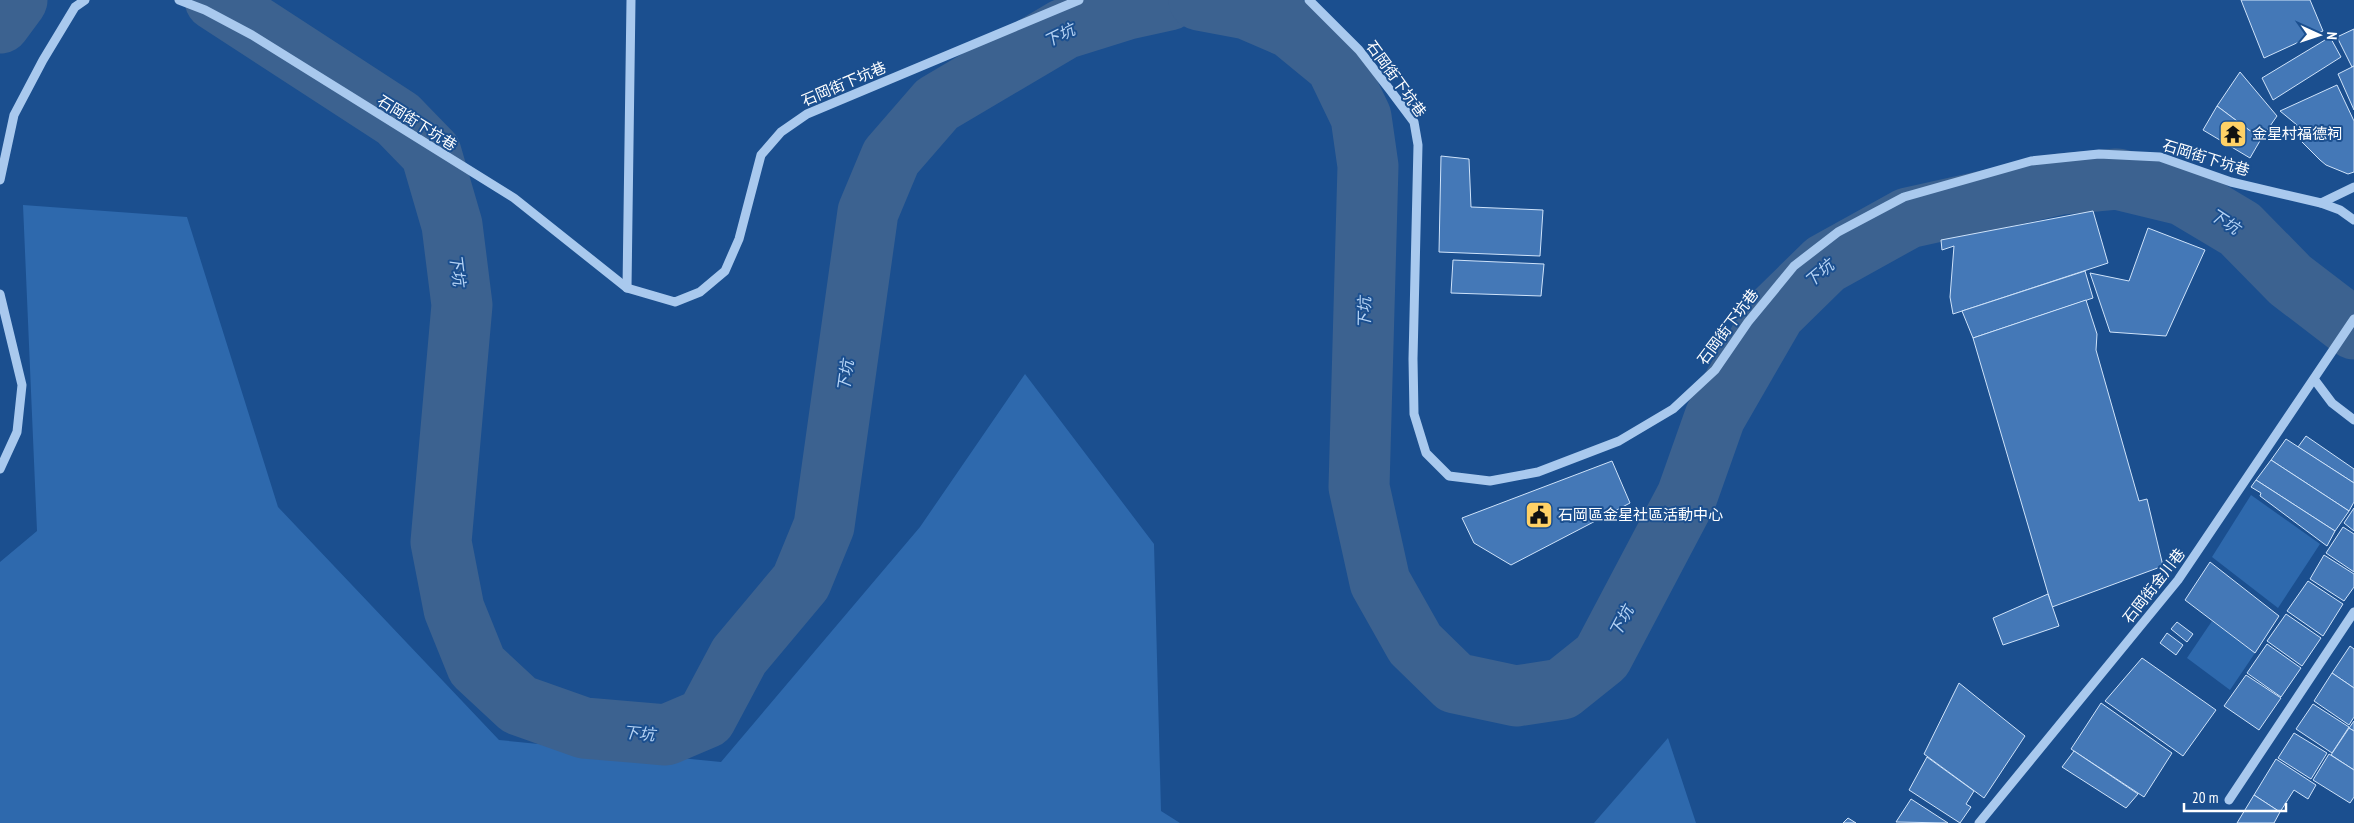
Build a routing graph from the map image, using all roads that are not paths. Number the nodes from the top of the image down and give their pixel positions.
1 (86, 0) edge
2 (179, 0) edge
3 (631, 0) edge
4 (1079, 0) edge
5 (1309, 0) edge
6 (1, 175) edge
7 (2354, 187) edge
8 (2321, 203) junction
9 (2354, 220) edge
10 (627, 288) junction
11 (0, 294) edge
12 (2354, 319) edge
13 (2314, 380) junction
14 (2354, 420) edge
15 (0, 469) edge
16 (2354, 612) edge
17 (2229, 800) dead end
18 (1980, 823) edge

1 - 6 street
2 - 10 street, 石岡街下坑巷
3 - 10 street
4 - 10 street, 石岡街下坑巷
5 - 8 street, 石岡街下坑巷
7 - 8 street
8 - 9 street, 石岡街下坑巷
11 - 15 street
12 - 13 street, 石岡街金川巷
13 - 14 street
13 - 18 street, 石岡街金川巷
16 - 17 street

